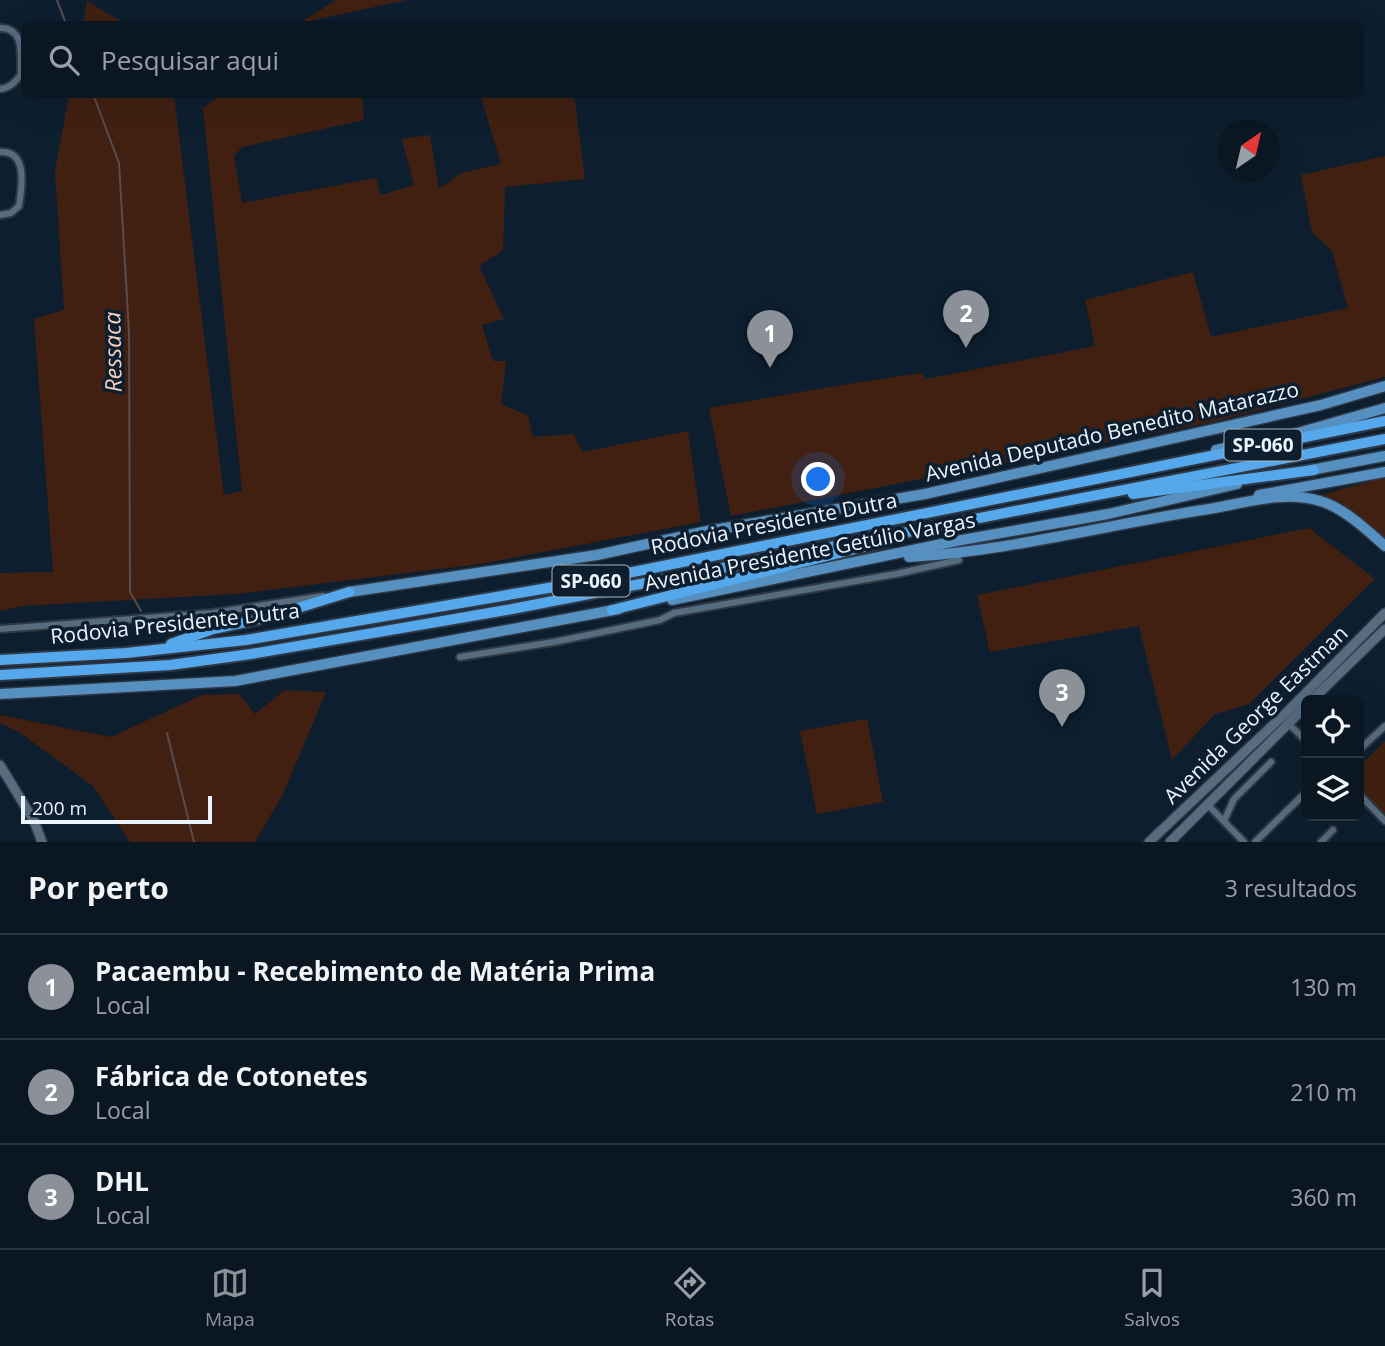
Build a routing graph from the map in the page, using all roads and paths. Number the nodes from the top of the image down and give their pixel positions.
1 (0, 28) edge
2 (0, 89) edge
3 (0, 152) edge
4 (0, 215) edge
5 (1385, 386) edge
6 (1385, 408) edge
7 (1385, 421) edge
8 (1382, 440) edge
9 (1385, 456) edge
10 (1142, 470) junction
11 (1314, 470) junction
12 (1385, 472) edge
13 (1092, 497) junction
14 (1211, 508) junction
15 (943, 525) junction
16 (1385, 546) edge
17 (890, 555) junction
18 (959, 560) dead end
19 (349, 592) junction
20 (612, 610) junction
21 (1385, 613) edge
22 (0, 629) edge
23 (1385, 629) edge
24 (155, 650) junction
25 (460, 657) dead end
26 (0, 660) edge
27 (0, 675) edge
28 (0, 694) edge
29 (1317, 695) edge
30 (1301, 711) edge
31 (1289, 723) junction
32 (1385, 726) edge
33 (1301, 736) edge
34 (1364, 745) edge
35 (1270, 762) dead end
36 (0, 765) edge
37 (1301, 797) edge
38 (1364, 799) edge
39 (1207, 804) junction
40 (1224, 821) junction
41 (1385, 821) edge
42 (1334, 830) dead end
43 (1172, 841) edge
44 (42, 842) edge
45 (1149, 842) edge
46 (1244, 842) edge
47 (1255, 842) edge
48 (1321, 842) edge

1 - 2 street
3 - 4 street
5 - 19 main road, Avenida Deputado Benedito Matarazzo
6 - 10 main road, Avenida Deputado Benedito Matarazzo
7 - 10 highway, Rodovia Presidente Dutra / SP-060
8 - 13 highway, Rodovia Presidente Dutra / SP-060
9 - 11 main road
10 - 24 highway, Rodovia Presidente Dutra / SP-060
11 - 13 highway
11 - 17 main road, Avenida Presidente Getúlio Vargas
12 - 14 main road
13 - 15 highway, Rodovia Presidente Dutra / SP-060
14 - 16 main road
14 - 17 main road
15 - 20 highway
15 - 27 highway, Rodovia Presidente Dutra / SP-060
17 - 20 main road, Avenida Presidente Getúlio Vargas
18 - 25 street
19 - 22 street
19 - 24 highway
20 - 28 main road, Avenida Presidente Getúlio Vargas
21 - 45 main road, Avenida George Eastman
23 - 29 main road, Avenida George Eastman
24 - 26 highway, Rodovia Presidente Dutra / SP-060
30 - 31 main road, Avenida George Eastman
31 - 33 street
31 - 39 main road, Avenida George Eastman
32 - 34 street
35 - 40 street
36 - 44 main road
37 - 47 street
38 - 41 street
39 - 40 street
39 - 43 main road, Avenida George Eastman
40 - 46 street
42 - 48 street

